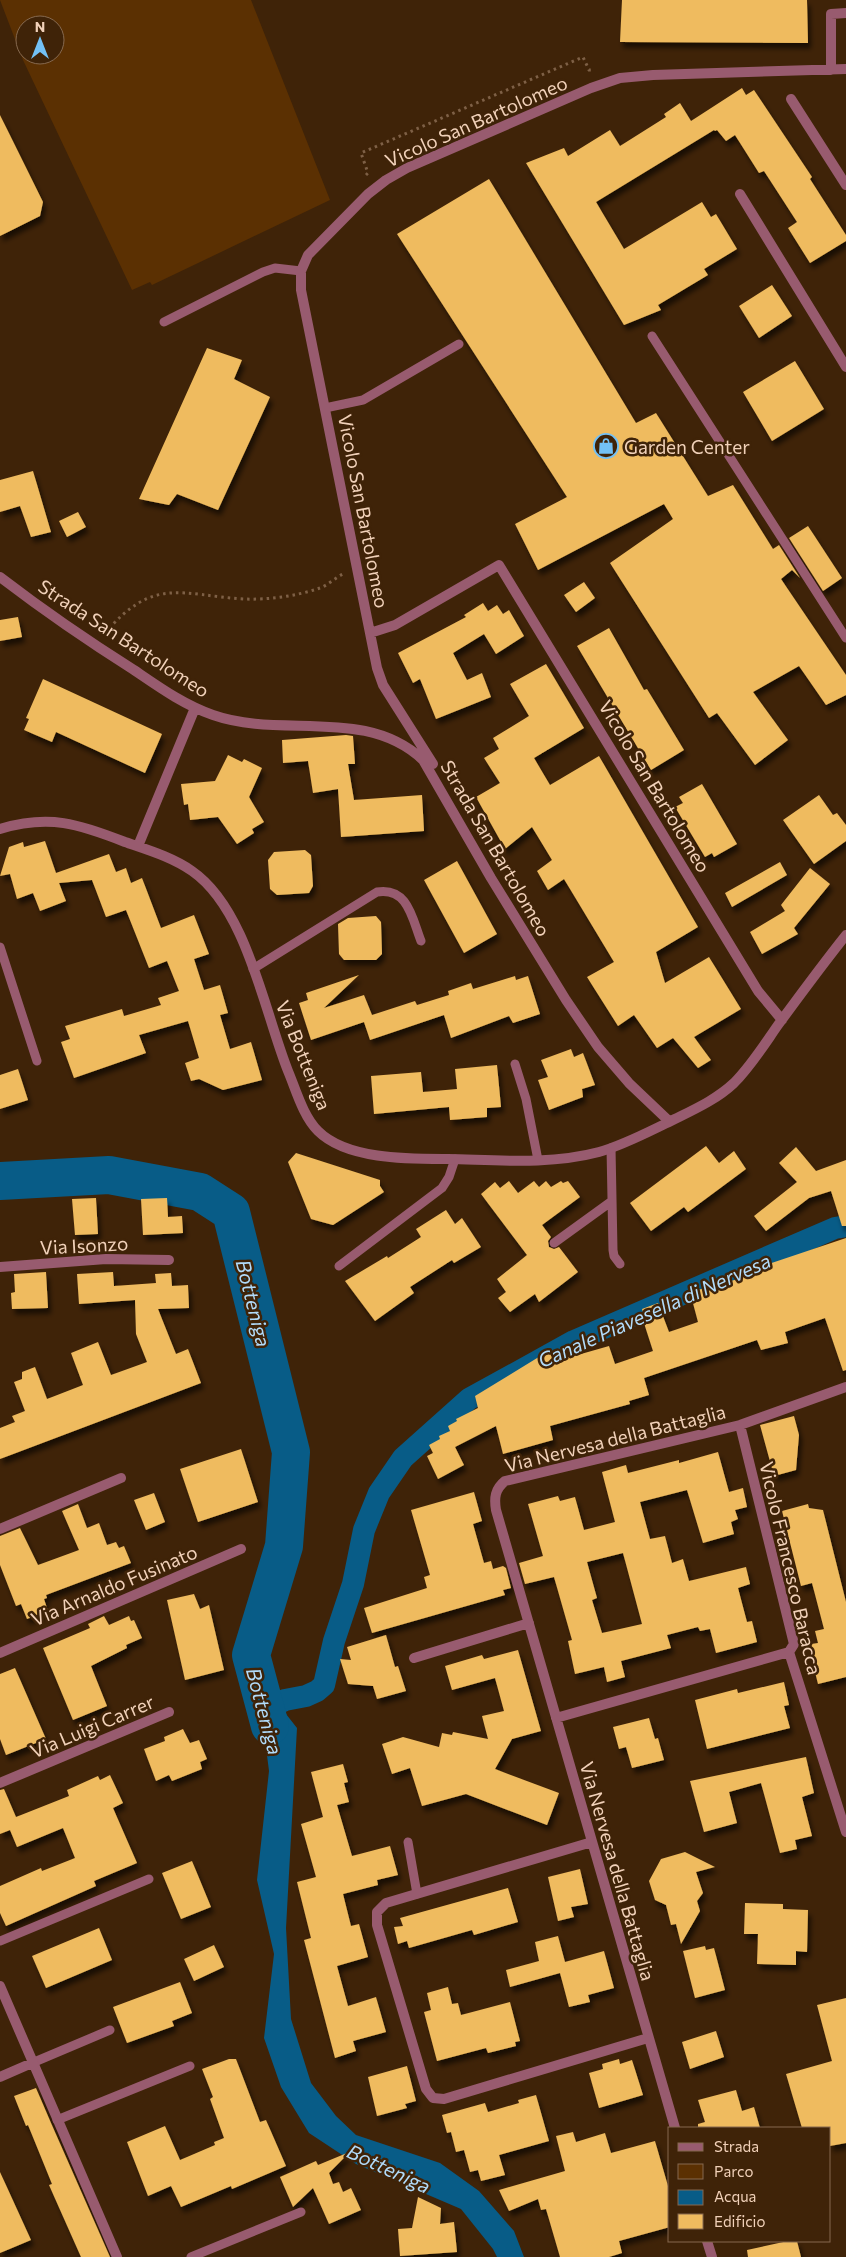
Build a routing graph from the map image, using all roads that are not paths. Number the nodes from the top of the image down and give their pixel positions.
1 (846, 13) edge
2 (846, 69) edge
3 (831, 70) junction
4 (791, 99) dead end
5 (846, 185) edge
6 (740, 194) dead end
7 (302, 272) junction
8 (164, 322) dead end
9 (652, 336) dead end
10 (459, 344) dead end
11 (846, 367) edge
12 (325, 408) junction
13 (0, 577) edge
14 (370, 633) junction
15 (846, 638) edge
16 (195, 708) junction
17 (432, 775) junction
18 (0, 829) edge
19 (138, 846) junction
20 (846, 935) edge
21 (422, 941) dead end
22 (0, 947) edge
23 (253, 969) junction
24 (782, 1020) junction
25 (37, 1061) dead end
26 (515, 1064) dead end
27 (670, 1121) junction
28 (611, 1148) junction
29 (455, 1159) junction
30 (538, 1160) junction
31 (612, 1201) junction
32 (554, 1243) dead end
33 (169, 1260) dead end
34 (620, 1264) dead end
35 (339, 1266) dead end
36 (0, 1267) edge
37 (846, 1387) edge
38 (740, 1425) junction
39 (121, 1478) dead end
40 (0, 1529) edge
41 (241, 1549) dead end
42 (529, 1623) junction
43 (788, 1652) junction
44 (0, 1654) edge
45 (414, 1658) dead end
46 (169, 1712) dead end
47 (556, 1718) junction
48 (0, 1783) edge
49 (846, 1832) edge
50 (408, 1842) dead end
51 (592, 1842) junction
52 (150, 1879) dead end
53 (417, 1894) junction
54 (0, 1940) edge
55 (0, 1986) edge
56 (110, 2030) dead end
57 (648, 2038) junction
58 (32, 2063) junction
59 (190, 2066) dead end
60 (0, 2076) edge
61 (57, 2120) junction
62 (674, 2127) edge
63 (302, 2212) dead end
64 (707, 2242) edge
65 (117, 2257) edge
66 (191, 2257) edge
67 (712, 2257) edge

1 - 3 street
2 - 3 street, Vicolo San Bartolomeo
3 - 7 street, Vicolo San Bartolomeo
4 - 5 street
6 - 11 street
7 - 8 lane
7 - 12 street, Vicolo San Bartolomeo
9 - 15 lane
10 - 12 lane
12 - 14 street, Vicolo San Bartolomeo
13 - 16 street, Strada San Bartolomeo
14 - 17 street, Vicolo San Bartolomeo
14 - 24 street, Vicolo San Bartolomeo
16 - 17 street, Strada San Bartolomeo
16 - 19 street
17 - 27 street, Strada San Bartolomeo
18 - 19 street, Via Botteniga
19 - 23 street, Via Botteniga
20 - 24 street
21 - 23 lane
22 - 25 lane
23 - 29 street, Via Botteniga
24 - 27 street
26 - 30 lane
27 - 28 street, Via Botteniga
28 - 30 street, Via Botteniga
28 - 31 lane
29 - 30 street, Via Botteniga
29 - 35 lane
31 - 32 lane
31 - 34 lane
33 - 36 street, Via Isonzo
37 - 38 street, Via Nervesa della Battaglia
38 - 42 street, Via Nervesa della Battaglia
38 - 43 street, Vicolo Francesco Baracca
39 - 40 street
41 - 44 street, Via Arnaldo Fusinato
42 - 45 street
42 - 47 street, Via Nervesa della Battaglia
43 - 47 street
43 - 49 street, Vicolo Francesco Baracca
46 - 48 street, Via Luigi Carrer
47 - 51 street, Via Nervesa della Battaglia
50 - 53 lane
51 - 53 street
51 - 57 street, Via Nervesa della Battaglia
52 - 54 lane
53 - 57 street
55 - 58 street
56 - 58 lane
57 - 62 street, Via Nervesa della Battaglia
58 - 60 street
58 - 61 street
59 - 61 lane
61 - 65 street
63 - 66 lane
64 - 67 street

